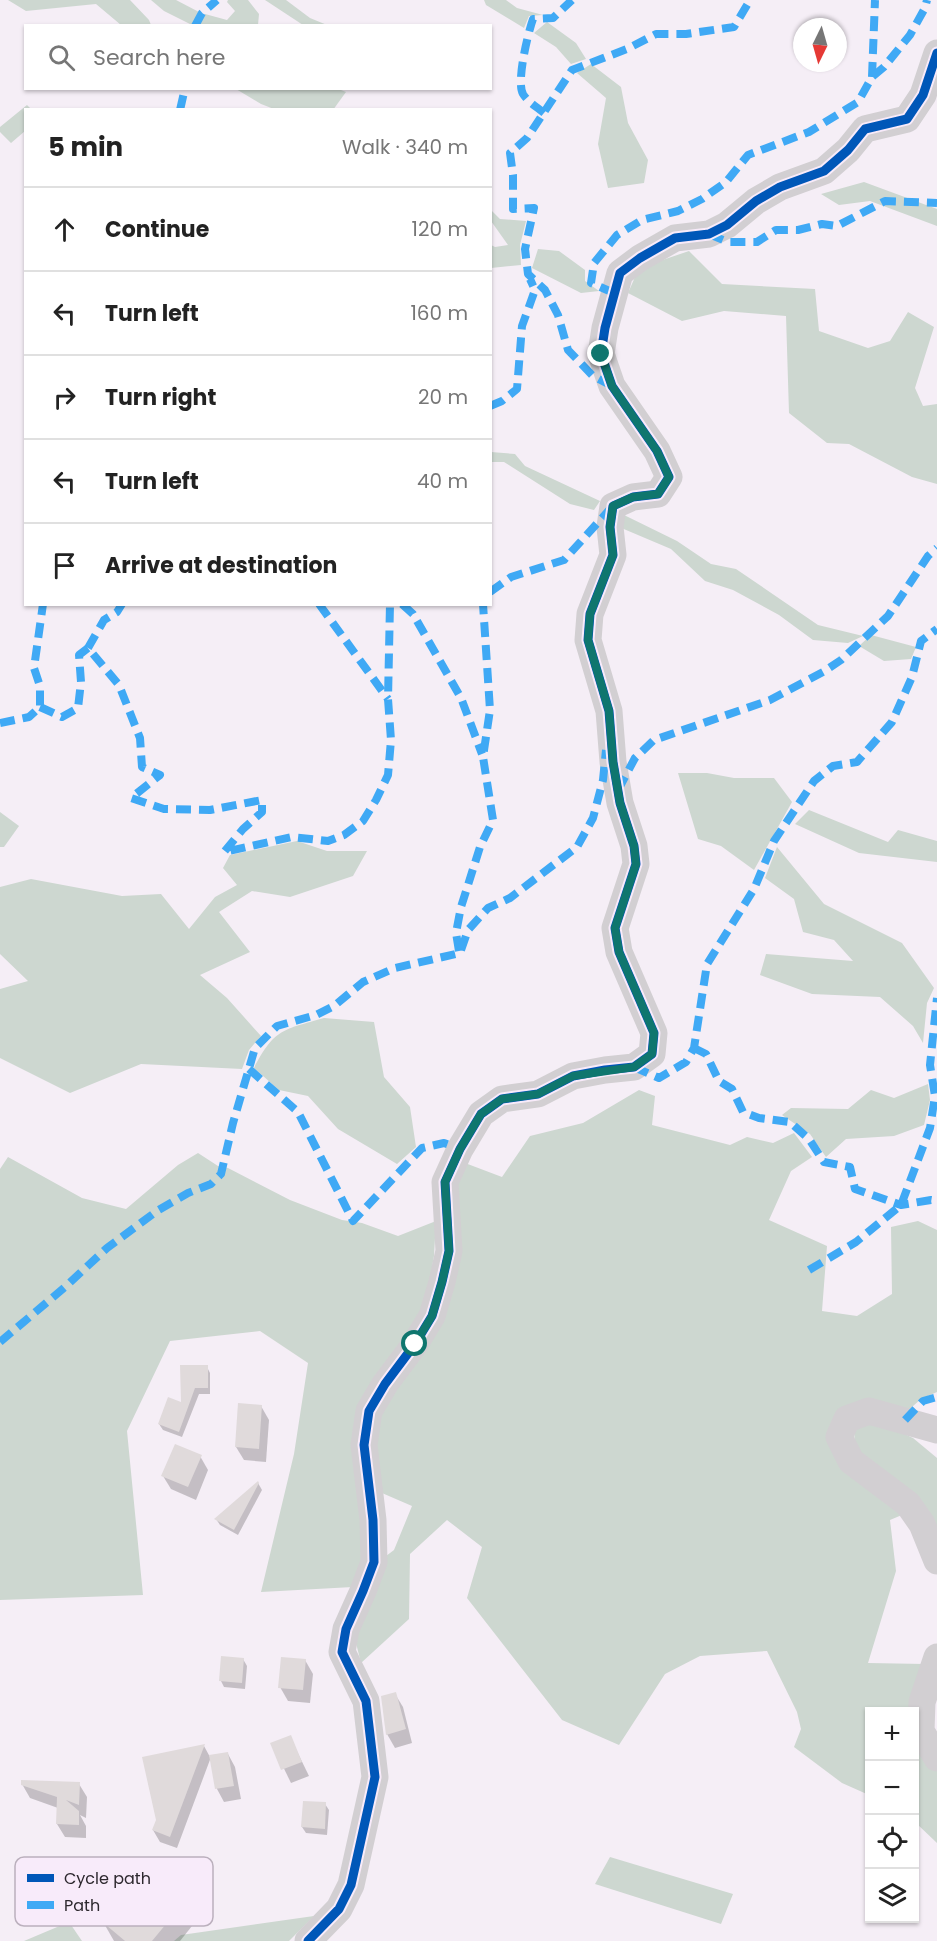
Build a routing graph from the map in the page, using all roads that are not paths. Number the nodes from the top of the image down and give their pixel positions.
1 (937, 53) edge
2 (937, 1431) edge
3 (937, 1561) edge
4 (937, 1657) edge
5 (937, 1758) edge
6 (308, 1941) edge

1 - 6 street
2 - 3 street
4 - 5 street

